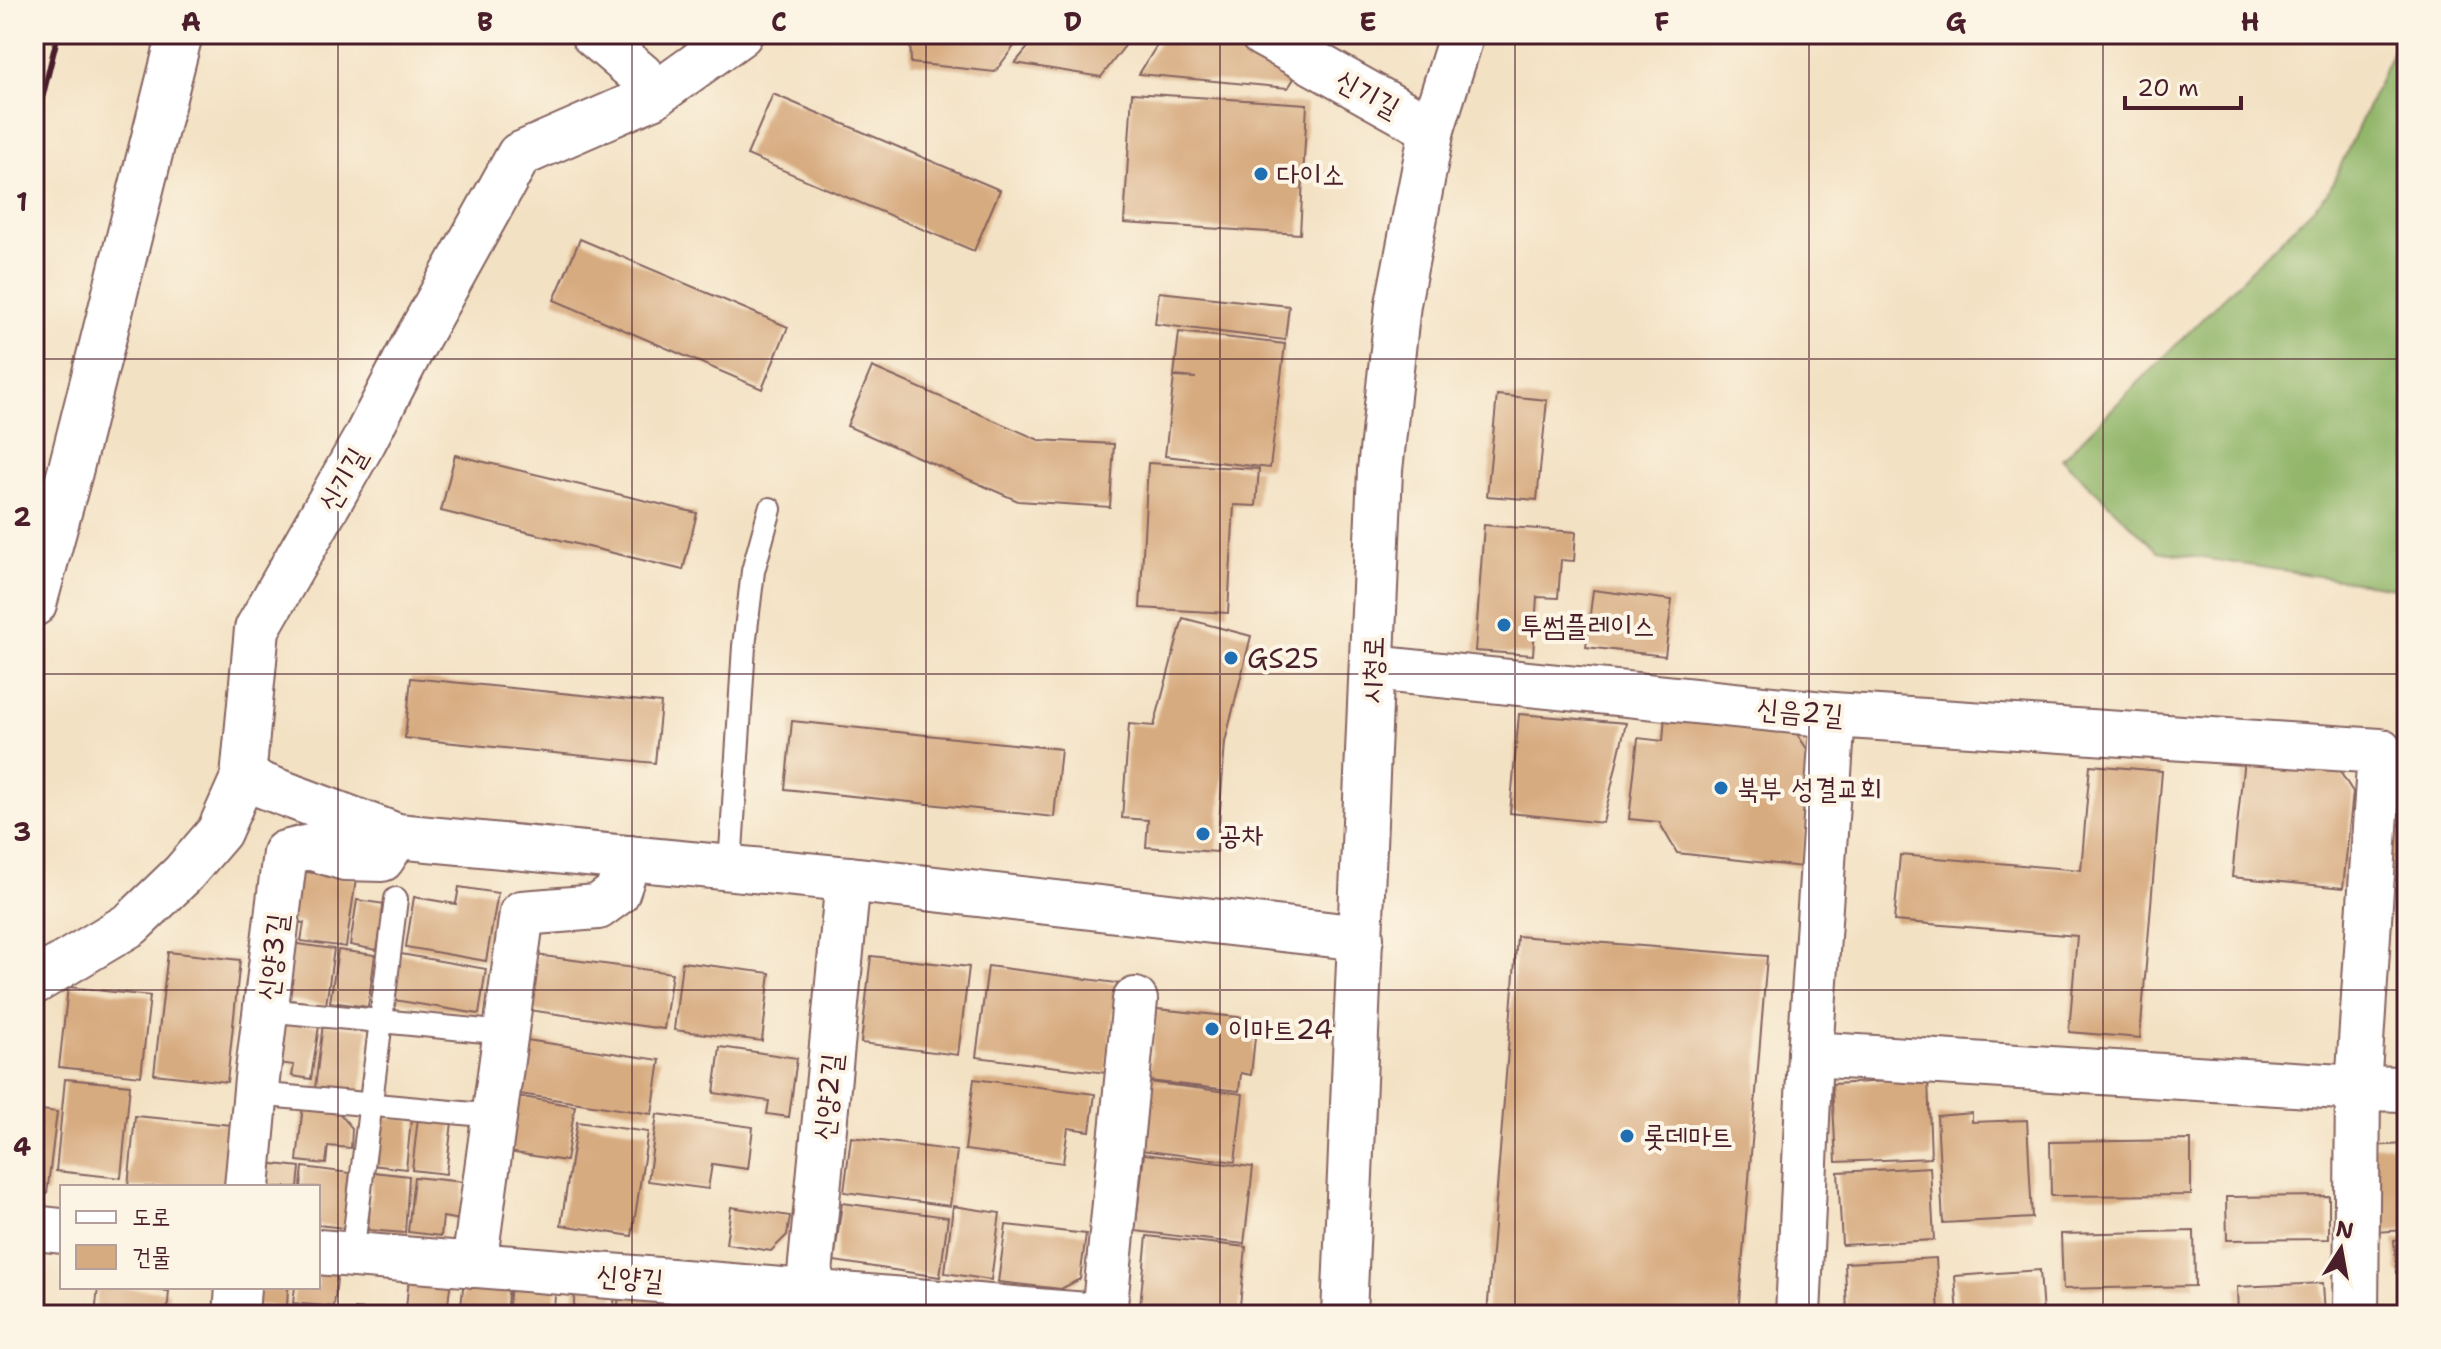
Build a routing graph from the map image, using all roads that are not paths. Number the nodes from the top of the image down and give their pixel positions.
1 (180, 34) edge
2 (593, 34) edge
3 (740, 34) edge
4 (1262, 34) edge
5 (1462, 34) edge
6 (652, 97) junction
7 (1432, 129) junction
8 (770, 509) dead end
9 (34, 604) edge
10 (1372, 668) junction
11 (1833, 715) junction
12 (243, 778) junction
13 (397, 836) junction
14 (629, 858) junction
15 (730, 867) junction
16 (848, 879) junction
17 (396, 899) dead end
18 (1361, 938) junction
19 (34, 982) edge
20 (1135, 1000) dead end
21 (265, 1010) junction
22 (380, 1021) junction
23 (506, 1033) junction
24 (1810, 1054) junction
25 (2358, 1088) junction
26 (2407, 1089) edge
27 (256, 1094) junction
28 (370, 1104) junction
29 (495, 1116) junction
30 (247, 1185) edge
31 (34, 1228) edge
32 (60, 1231) edge
33 (335, 1253) edge
34 (474, 1265) junction
35 (238, 1289) edge
36 (807, 1303) edge
37 (236, 1315) edge
38 (1086, 1315) edge
39 (1104, 1315) edge
40 (1344, 1315) edge
41 (1798, 1315) edge
42 (2356, 1315) edge

1 - 9 street
2 - 6 street
3 - 6 street, 신기길
4 - 7 street, 신기길
5 - 7 street, 시청로
6 - 12 street, 신기길
7 - 10 street, 시청로
8 - 15 lane
10 - 11 street, 신음2길
10 - 18 street, 시청로
11 - 24 street
11 - 25 street, 신음2길
12 - 13 street
12 - 19 street, 신기길
13 - 14 street
13 - 21 street, 신양3길
14 - 15 street
14 - 23 street
15 - 16 street
16 - 18 street
16 - 36 street, 신양2길
17 - 22 lane
18 - 40 street, 시청로
20 - 39 street
21 - 22 lane
21 - 27 street, 신양3길
22 - 23 lane
22 - 28 lane
23 - 29 street
24 - 25 street
24 - 41 street
25 - 26 street
25 - 42 street
27 - 28 lane
27 - 30 street, 신양3길
28 - 29 lane
28 - 33 lane
29 - 34 street
31 - 32 street
33 - 34 street, 신양길
34 - 36 street, 신양길
35 - 37 street
36 - 38 street, 신양길

